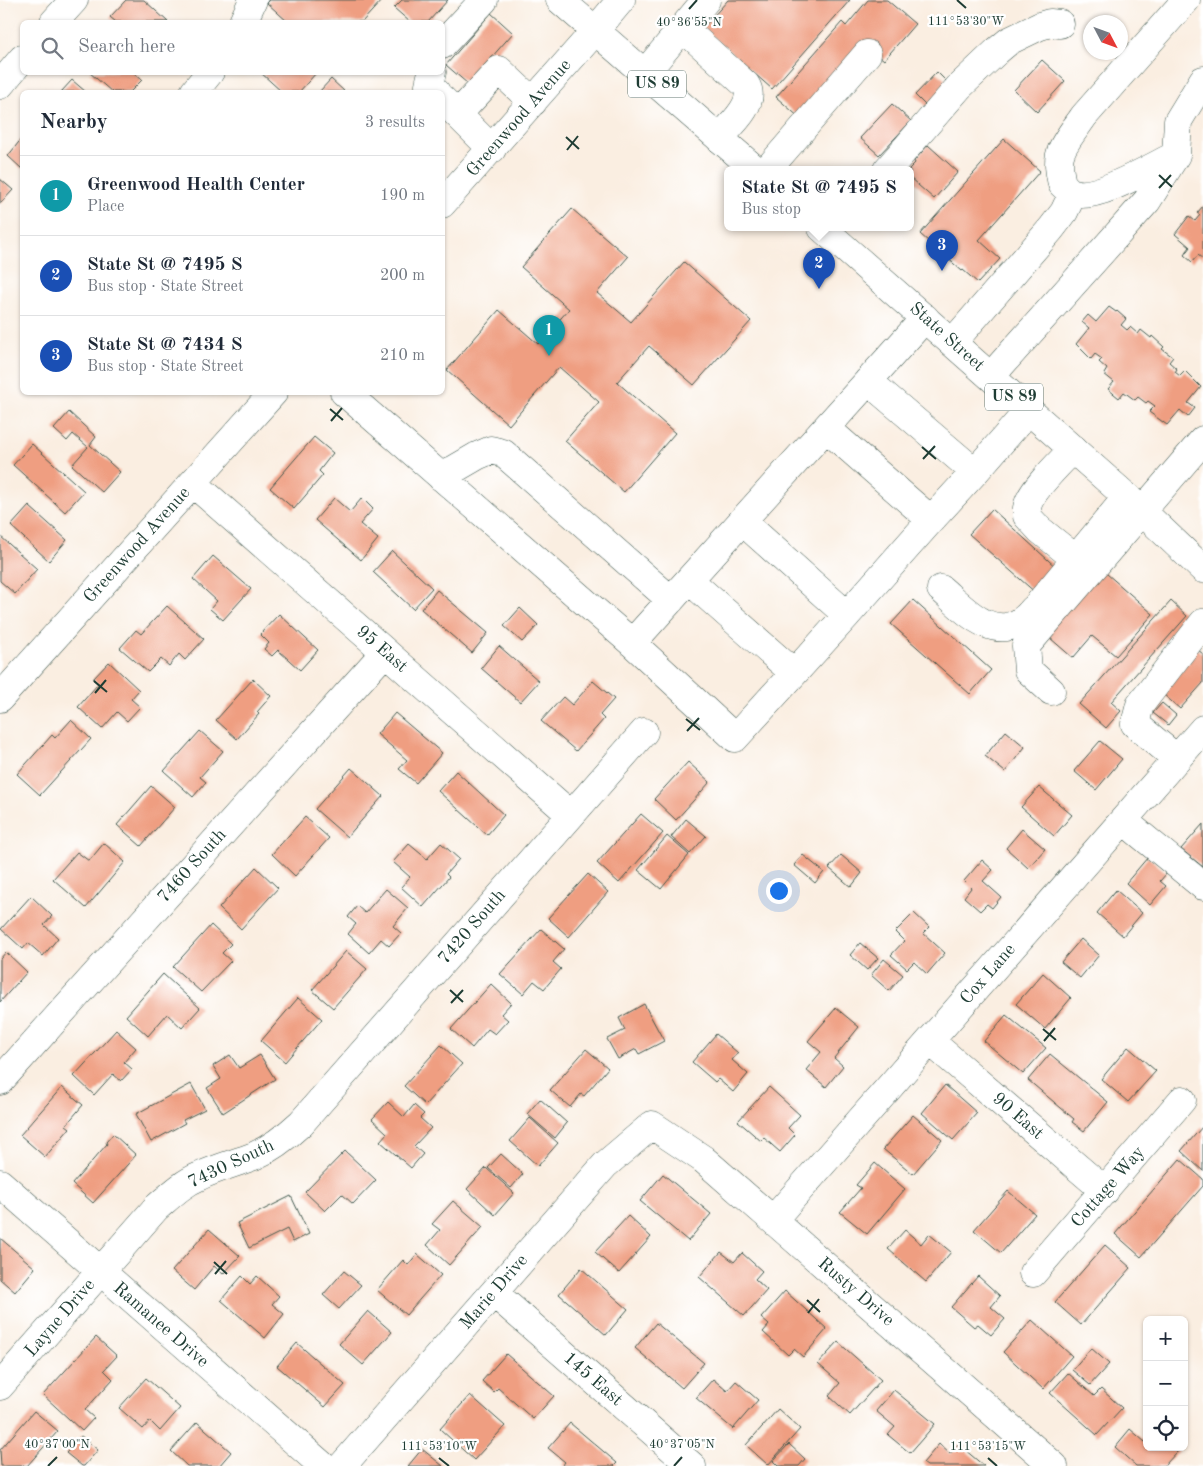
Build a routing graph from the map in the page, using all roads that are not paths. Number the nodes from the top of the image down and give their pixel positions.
1 (74, 0) edge
2 (253, 0) edge
3 (484, 0) edge
4 (560, 0) edge
5 (621, 0) edge
6 (706, 0) edge
7 (1186, 0) edge
8 (56, 20) edge
9 (244, 20) edge
10 (1060, 24) dead end
11 (683, 28) junction
12 (595, 31) junction
13 (445, 42) edge
14 (867, 54) dead end
15 (20, 61) edge
16 (645, 74) junction
17 (208, 75) edge
18 (431, 75) edge
19 (1203, 80) edge
20 (0, 85) edge
21 (196, 90) edge
22 (434, 90) edge
23 (532, 102) junction
24 (450, 106) edge
25 (719, 138) junction
26 (492, 148) junction
27 (1176, 155) junction
28 (751, 166) edge
29 (770, 166) edge
30 (891, 166) edge
31 (1073, 193) junction
32 (445, 201) edge
33 (831, 231) edge
34 (925, 318) junction
35 (953, 342) junction
36 (991, 376) junction
37 (868, 381) junction
38 (271, 395) edge
39 (347, 395) edge
40 (1029, 410) junction
41 (826, 428) junction
42 (1203, 440) edge
43 (1073, 449) junction
44 (975, 472) junction
45 (442, 477) junction
46 (193, 483) junction
47 (1134, 505) junction
48 (931, 520) junction
49 (742, 521) junction
50 (1076, 559) junction
51 (1203, 569) edge
52 (689, 580) junction
53 (941, 589) dead end
54 (671, 600) junction
55 (847, 615) junction
56 (1203, 623) edge
57 (632, 643) junction
58 (385, 652) junction
59 (794, 673) junction
60 (1050, 691) dead end
61 (0, 698) edge
62 (1203, 729) edge
63 (644, 732) dead end
64 (1177, 759) junction
65 (571, 815) junction
66 (1124, 820) junction
67 (1203, 886) edge
68 (930, 1041) junction
69 (0, 1081) edge
70 (1182, 1100) dead end
71 (301, 1123) joint
72 (652, 1125) joint
73 (0, 1183) edge
74 (1105, 1191) junction
75 (773, 1220) junction
76 (100, 1272) junction
77 (1033, 1274) dead end
78 (494, 1293) junction
79 (0, 1386) edge
80 (323, 1466) edge
81 (342, 1466) edge
82 (692, 1466) edge
83 (1054, 1466) edge

1 - 8 street
2 - 9 street
3 - 13 street
4 - 12 street, US 89
5 - 12 street, Greenwood Avenue
6 - 11 street
7 - 31 street
10 - 30 street
11 - 16 street
11 - 25 street
12 - 16 street, US 89
12 - 23 street, Greenwood Avenue
14 - 29 street
15 - 20 street
16 - 25 street, US 89
17 - 21 street
18 - 22 street
19 - 27 street
23 - 24 street
23 - 26 street, Greenwood Avenue
24 - 26 street
25 - 28 street, US 89
26 - 32 street, Greenwood Avenue
27 - 31 street
27 - 36 street
31 - 35 street
33 - 34 street, State Street / US 89
34 - 35 street, State Street / US 89
34 - 37 street
35 - 36 street, State Street / US 89
36 - 40 street, State Street / US 89
37 - 41 street
37 - 44 street
38 - 46 street, Greenwood Avenue
39 - 45 street
40 - 43 street, State Street / US 89
40 - 44 street
41 - 48 street
41 - 49 street
42 - 47 street
43 - 47 street, State Street / US 89
43 - 50 street
44 - 48 street
45 - 54 street
45 - 57 street
46 - 58 street, 95 East
46 - 61 street, Greenwood Avenue
47 - 50 street
47 - 51 street, State Street / US 89
47 - 60 street
48 - 55 street
49 - 52 street
49 - 55 street
50 - 53 street
52 - 54 street
52 - 59 street
54 - 57 street
55 - 59 street
56 - 64 street
57 - 59 street
58 - 65 street, 95 East
58 - 69 street, 7460 South
62 - 64 street, Cox Lane
63 - 65 street, 7420 South
64 - 66 street, Cox Lane
65 - 71 street, 7420 South
66 - 67 street
66 - 68 street, Cox Lane
68 - 74 street, 90 East
68 - 75 street, Cox Lane
70 - 74 street, Cottage Way
71 - 76 street, 7430 South
72 - 75 street, Rusty Drive
72 - 78 street, Marie Drive
73 - 76 street, Ramanee Drive
74 - 77 street, Cottage Way
75 - 83 street, Rusty Drive
76 - 79 street, Layne Drive
76 - 80 street, Ramanee Drive
78 - 81 street, Marie Drive
78 - 82 street, 145 East

